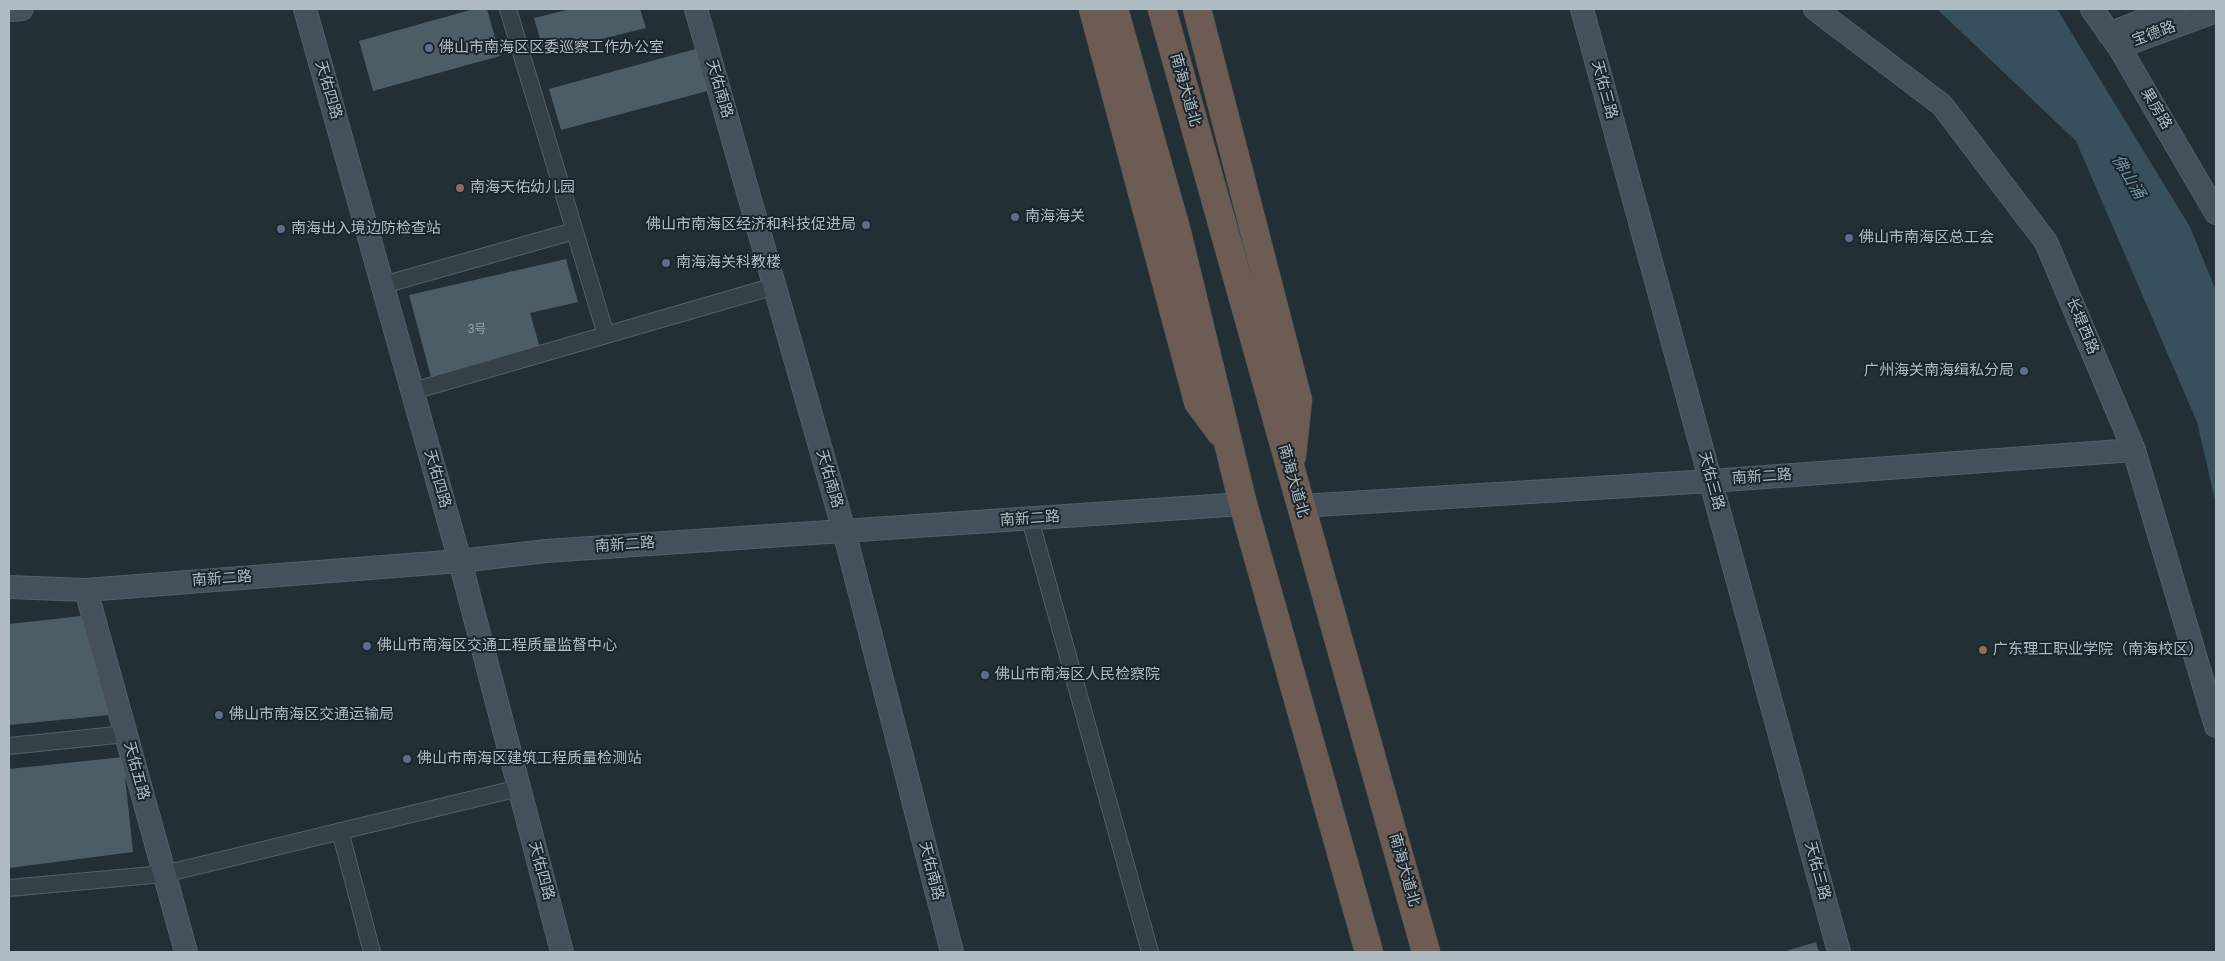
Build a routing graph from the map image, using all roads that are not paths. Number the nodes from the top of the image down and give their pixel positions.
1 (22, 9) edge
2 (305, 9) edge
3 (508, 9) edge
4 (696, 9) edge
5 (1093, 9) edge
6 (1114, 9) edge
7 (1162, 9) edge
8 (1198, 9) edge
9 (1582, 9) edge
10 (1815, 9) edge
11 (2092, 9) edge
12 (2173, 9) edge
13 (9, 10) edge
14 (2216, 11) edge
15 (2114, 41) junction
16 (2216, 213) edge
17 (574, 231) junction
18 (383, 285) junction
19 (775, 286) junction
20 (606, 335) junction
21 (413, 391) junction
22 (1228, 442) junction
23 (2134, 450) junction
24 (1291, 472) junction
25 (1710, 480) junction
26 (1243, 504) junction
27 (1300, 506) junction
28 (1030, 518) junction
29 (844, 531) junction
30 (460, 561) junction
31 (9, 587) edge
32 (86, 590) junction
33 (2216, 726) edge
34 (126, 734) junction
35 (9, 746) edge
36 (520, 788) junction
37 (340, 831) junction
38 (164, 874) junction
39 (9, 888) edge
40 (186, 952) edge
41 (372, 952) edge
42 (562, 952) edge
43 (952, 952) edge
44 (1150, 952) edge
45 (1369, 952) edge
46 (1426, 952) edge
47 (1839, 952) edge

1 - 13 street
2 - 18 street, 天佑四路
3 - 17 street
4 - 19 street, 天佑南路
5 - 22 highway
6 - 22 highway
7 - 24 highway, 南海大道北
8 - 24 highway
9 - 25 street, 天佑三路
10 - 23 street, 长堤西路
11 - 15 street, 果房路
12 - 15 street, 宝德路
14 - 15 street, 宝德路
15 - 16 street, 果房路
17 - 18 street
17 - 20 street
18 - 21 street, 天佑四路
19 - 20 street
19 - 29 street, 天佑南路
20 - 21 street
21 - 30 street, 天佑四路
22 - 26 highway
23 - 25 street, 南新二路
23 - 33 street, 长堤西路
24 - 27 highway, 南海大道北
25 - 27 street, 南新二路
25 - 47 street, 天佑三路
26 - 28 street, 南新二路
26 - 45 highway
27 - 46 highway, 南海大道北
28 - 29 street, 南新二路
28 - 44 street
29 - 30 street, 南新二路
29 - 43 street, 天佑南路
30 - 32 street, 南新二路
30 - 36 street, 天佑四路
31 - 32 street, 南新二路
32 - 34 street, 天佑五路
34 - 35 street
34 - 38 street, 天佑五路
36 - 37 street
36 - 42 street, 天佑四路
37 - 38 street
37 - 41 street
38 - 39 street
38 - 40 street, 天佑五路

